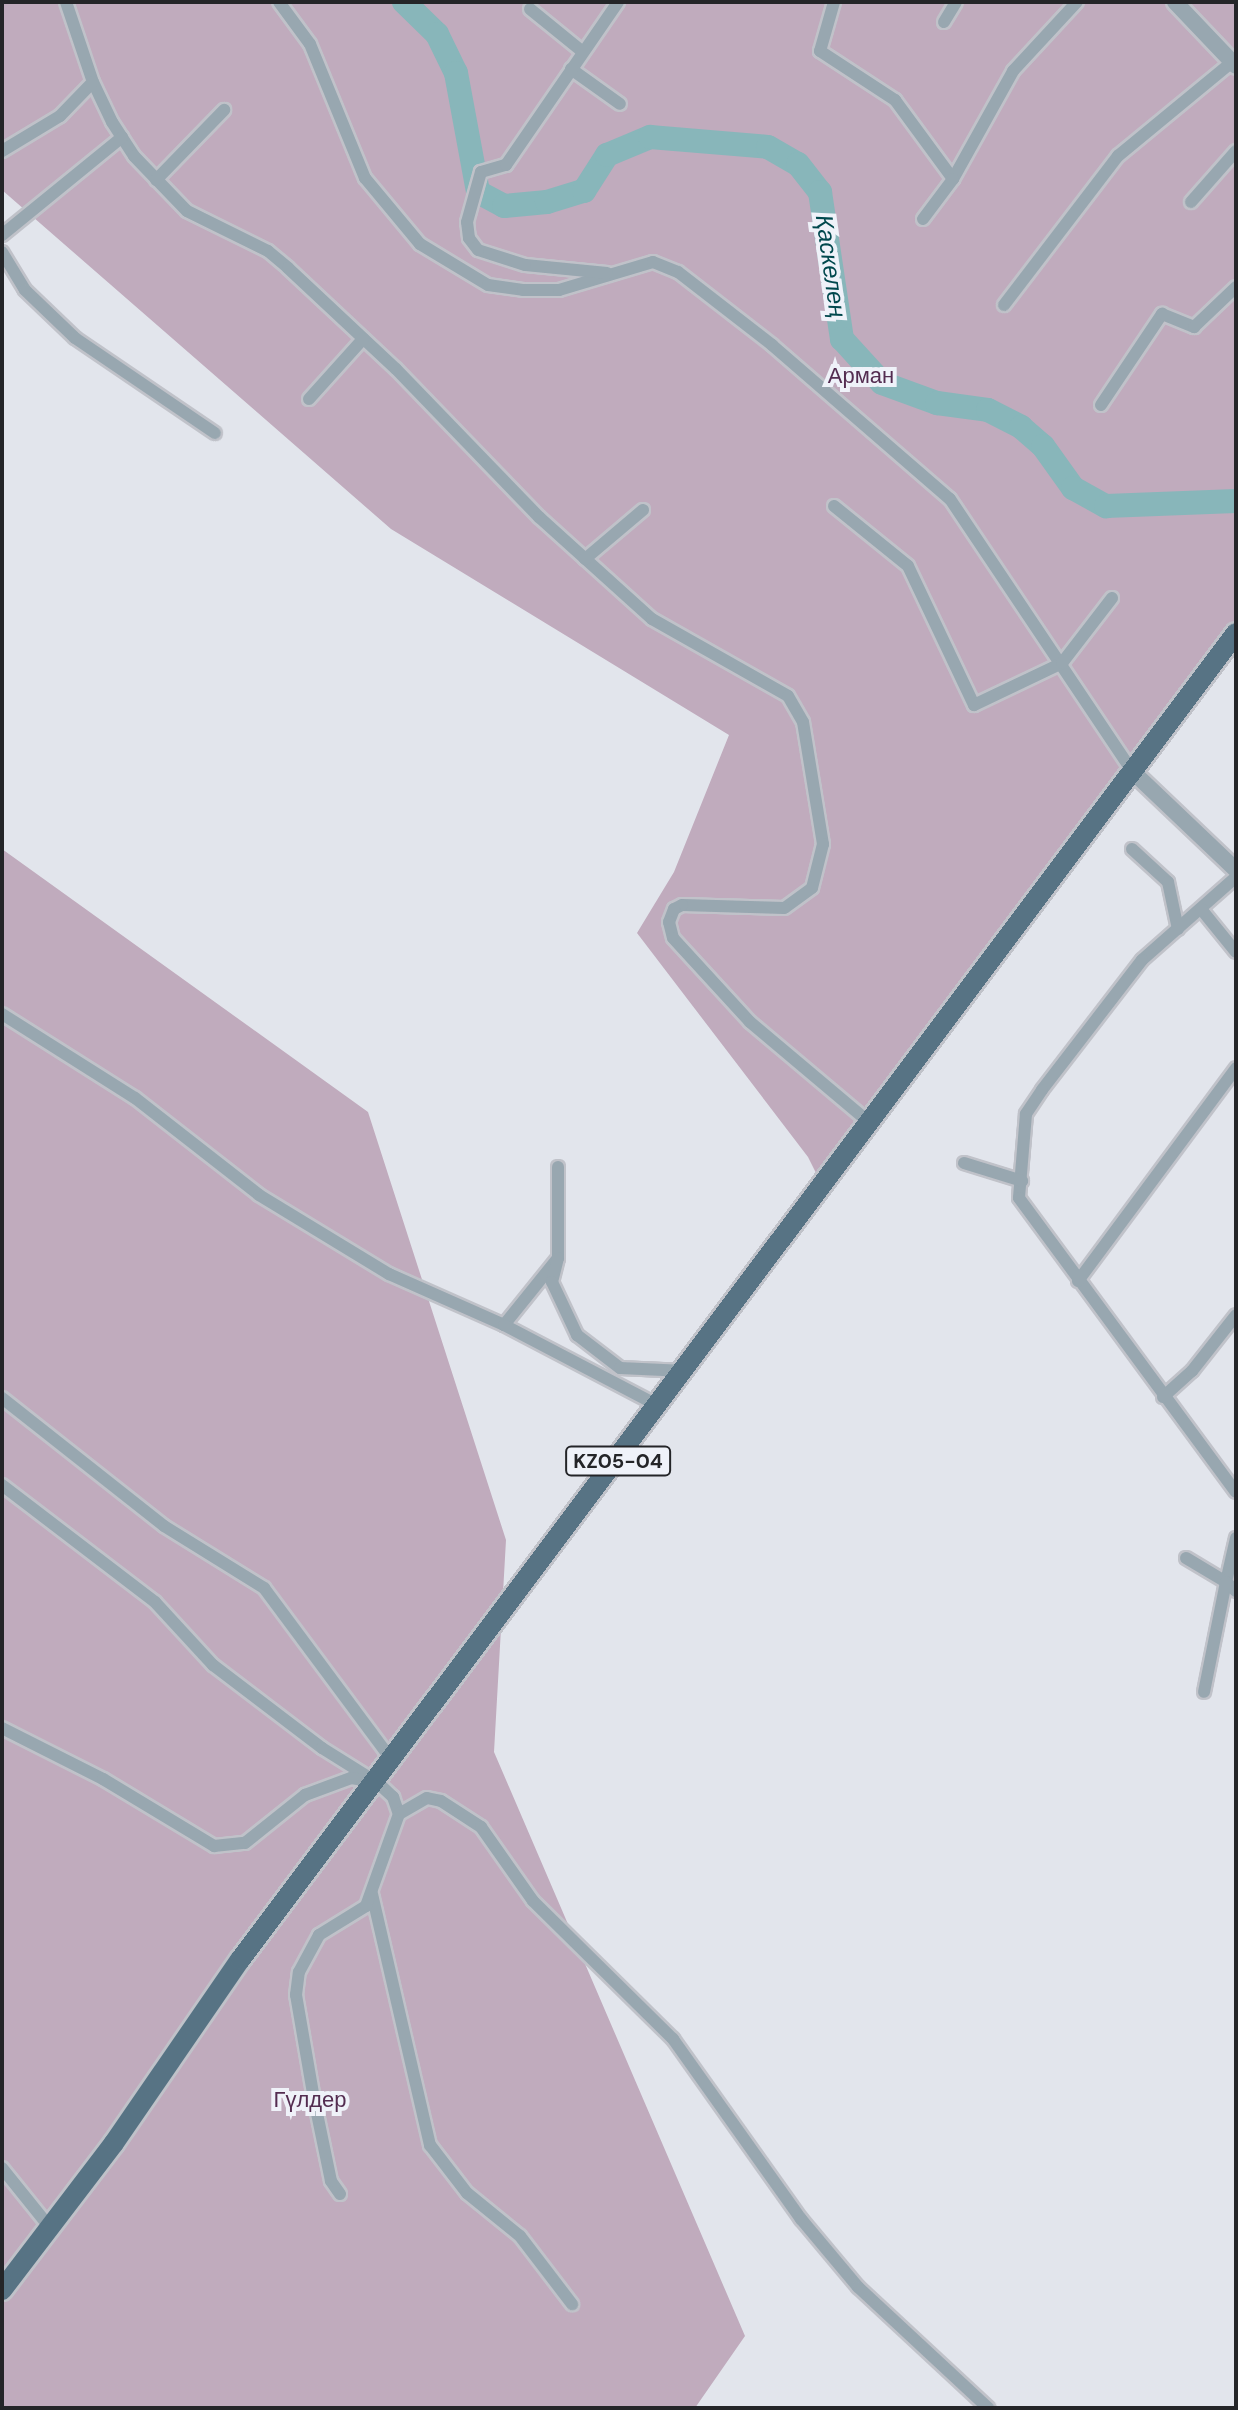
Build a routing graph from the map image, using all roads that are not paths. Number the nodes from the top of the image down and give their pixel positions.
1 (66, 2) edge
2 (279, 2) edge
3 (618, 2) edge
4 (834, 2) edge
5 (956, 2) edge
6 (1077, 2) edge
7 (1175, 2) edge
8 (530, 9) dead end
9 (944, 22) dead end
10 (583, 52) junction
11 (1234, 64) edge
12 (571, 69) junction
13 (93, 82) junction
14 (620, 104) dead end
15 (224, 110) dead end
16 (122, 137) junction
17 (2, 151) edge
18 (1236, 151) edge
19 (953, 179) junction
20 (156, 180) junction
21 (1191, 202) dead end
22 (923, 219) dead end
23 (2, 235) edge
24 (2, 252) edge
25 (607, 273) junction
26 (1236, 287) edge
27 (1004, 305) dead end
28 (363, 339) junction
29 (309, 399) dead end
30 (1101, 405) dead end
31 (215, 433) dead end
32 (834, 506) dead end
33 (643, 510) dead end
34 (585, 559) junction
35 (1112, 598) dead end
36 (1236, 633) edge
37 (675, 634) junction
38 (701, 638) dead end
39 (1062, 663) junction
40 (1132, 771) junction
41 (1132, 849) dead end
42 (1236, 870) edge
43 (1236, 877) edge
44 (1201, 909) junction
45 (1178, 929) junction
46 (1236, 952) edge
47 (2, 1014) edge
48 (1236, 1068) edge
49 (871, 1124) junction
50 (964, 1163) dead end
51 (558, 1167) dead end
52 (1022, 1181) junction
53 (558, 1258) junction
54 (1078, 1281) junction
55 (1235, 1318) edge
56 (504, 1325) junction
57 (685, 1371) junction
58 (1163, 1397) junction
59 (2, 1398) edge
60 (659, 1406) junction
61 (2, 1485) edge
62 (1236, 1492) edge
63 (1236, 1538) edge
64 (1186, 1558) dead end
65 (1231, 1586) edge
66 (1204, 1692) dead end
67 (2, 1728) edge
68 (393, 1762) junction
69 (378, 1783) junction
70 (399, 1814) junction
71 (372, 1894) junction
72 (2, 2168) edge
73 (340, 2194) dead end
74 (51, 2229) junction
75 (2, 2290) edge
76 (572, 2304) dead end
77 (988, 2408) edge

1 - 13 street
2 - 25 street
3 - 10 street
4 - 19 street
5 - 9 street
6 - 19 street
7 - 11 street
8 - 10 street
10 - 12 street
11 - 27 street
12 - 14 street
12 - 25 street
13 - 16 street
13 - 17 street
15 - 20 street
16 - 20 street
16 - 23 street
18 - 21 street
19 - 22 street
20 - 28 street
24 - 31 street
25 - 39 street
26 - 30 street
28 - 29 street
28 - 34 street
32 - 39 street
33 - 34 street
34 - 37 street
35 - 39 street
36 - 40 main road, KZ05-04
37 - 38 street
37 - 49 street
39 - 40 street
40 - 42 street
40 - 49 main road, KZ05-04
41 - 45 street
43 - 44 street
44 - 45 street
44 - 46 street
45 - 52 street
47 - 56 street
48 - 54 street
49 - 57 main road, KZ05-04
50 - 52 street
51 - 53 street
52 - 54 street
53 - 56 street
53 - 57 street
54 - 58 street
55 - 58 street
56 - 60 street
57 - 60 main road, KZ05-04
58 - 62 street
59 - 68 street
60 - 68 main road, KZ05-04
61 - 69 street
63 - 65 street
64 - 65 street
65 - 66 street
67 - 69 street
68 - 69 main road, KZ05-04
69 - 70 street
69 - 74 main road, KZ05-04
70 - 71 street
70 - 77 street
71 - 73 street
71 - 76 street
72 - 74 street
74 - 75 main road, KZ05-04

